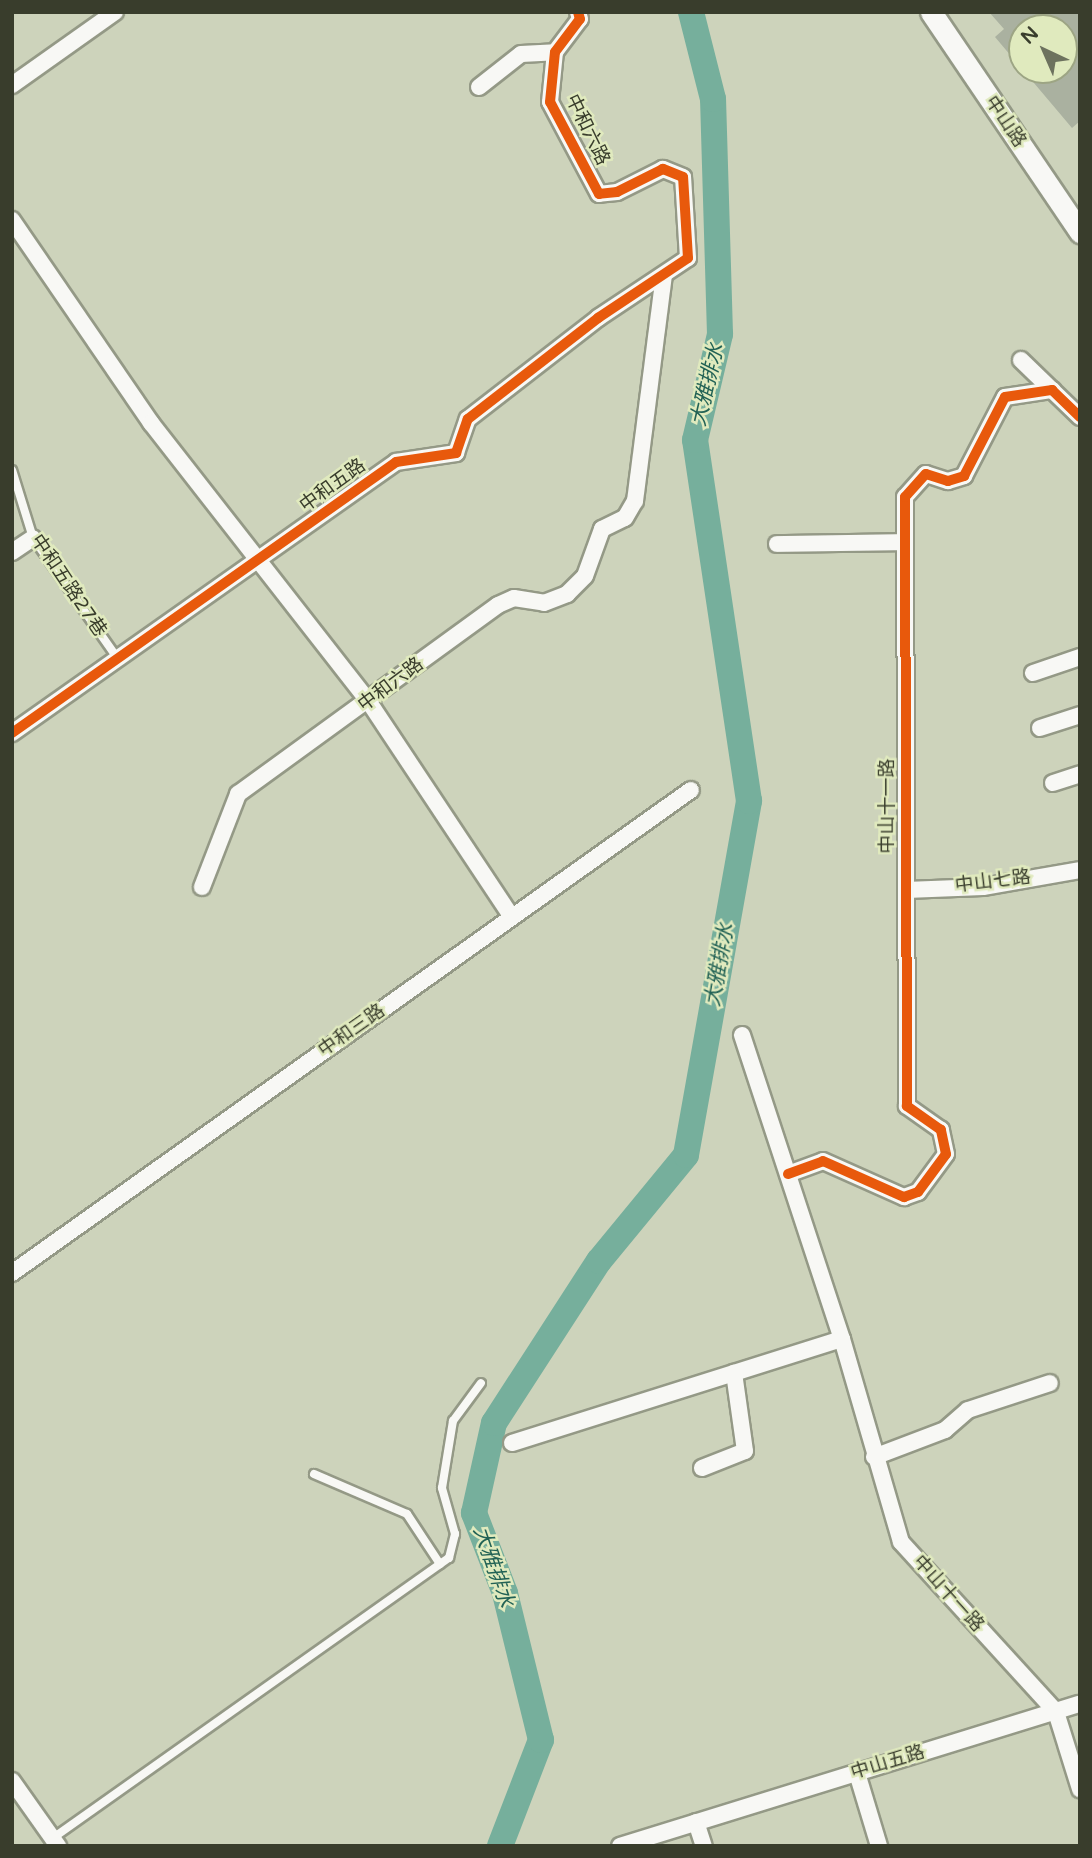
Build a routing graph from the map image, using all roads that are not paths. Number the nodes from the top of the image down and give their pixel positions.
1 (115, 12) edge
2 (578, 12) edge
3 (931, 12) edge
4 (555, 52) junction
5 (12, 85) edge
6 (480, 87) dead end
7 (12, 220) edge
8 (1080, 232) edge
9 (664, 276) junction
10 (1021, 360) dead end
11 (1052, 390) junction
12 (1080, 417) edge
13 (12, 470) edge
14 (33, 538) junction
15 (904, 542) junction
16 (777, 544) dead end
17 (12, 552) edge
18 (256, 562) junction
19 (1080, 657) edge
20 (118, 659) junction
21 (1033, 673) dead end
22 (369, 702) junction
23 (1080, 715) edge
24 (1040, 727) dead end
25 (12, 733) edge
26 (1080, 774) edge
27 (1053, 783) dead end
28 (691, 790) dead end
29 (1080, 870) edge
30 (202, 887) dead end
31 (906, 890) junction
32 (512, 917) junction
33 (742, 1035) dead end
34 (788, 1174) junction
35 (12, 1273) edge
36 (842, 1339) junction
37 (734, 1373) junction
38 (481, 1383) dead end
39 (1050, 1383) dead end
40 (512, 1443) dead end
41 (874, 1457) junction
42 (702, 1468) dead end
43 (314, 1474) dead end
44 (440, 1564) junction
45 (1080, 1704) edge
46 (1056, 1712) junction
47 (857, 1773) junction
48 (12, 1781) edge
49 (1080, 1788) edge
50 (696, 1822) junction
51 (55, 1842) edge
52 (620, 1846) edge
53 (704, 1846) edge
54 (879, 1846) edge

1 - 5 street
2 - 4 street
3 - 8 main road, 中山路
4 - 6 street
4 - 9 street, 中和六路
7 - 18 street
9 - 18 street, 中和五路
9 - 22 street, 中和六路
10 - 11 street
11 - 12 street
11 - 15 street, 中山十一路
13 - 14 lane, 中和五路27巷
14 - 17 street
14 - 20 lane, 中和五路27巷
15 - 16 street
15 - 31 street, 中山十一路
18 - 20 street, 中和五路
18 - 22 street
19 - 21 street
20 - 25 street, 中和五路
22 - 30 street, 中和六路
22 - 32 street
23 - 24 street
26 - 27 street
28 - 32 street, 中和三路
29 - 31 street, 中山七路
31 - 34 street, 中山十一路
32 - 35 street, 中和三路
33 - 34 street, 中山十一路
34 - 36 street, 中山十一路
36 - 37 street
36 - 41 street, 中山十一路
37 - 40 street
37 - 42 street
38 - 44 lane
39 - 41 street
41 - 46 street, 中山十一路
43 - 44 lane
44 - 51 lane
45 - 46 street, 中山五路
46 - 47 street, 中山五路
46 - 49 street
47 - 50 street, 中山五路
47 - 54 street
48 - 51 street
50 - 52 street, 中山五路
50 - 53 street

